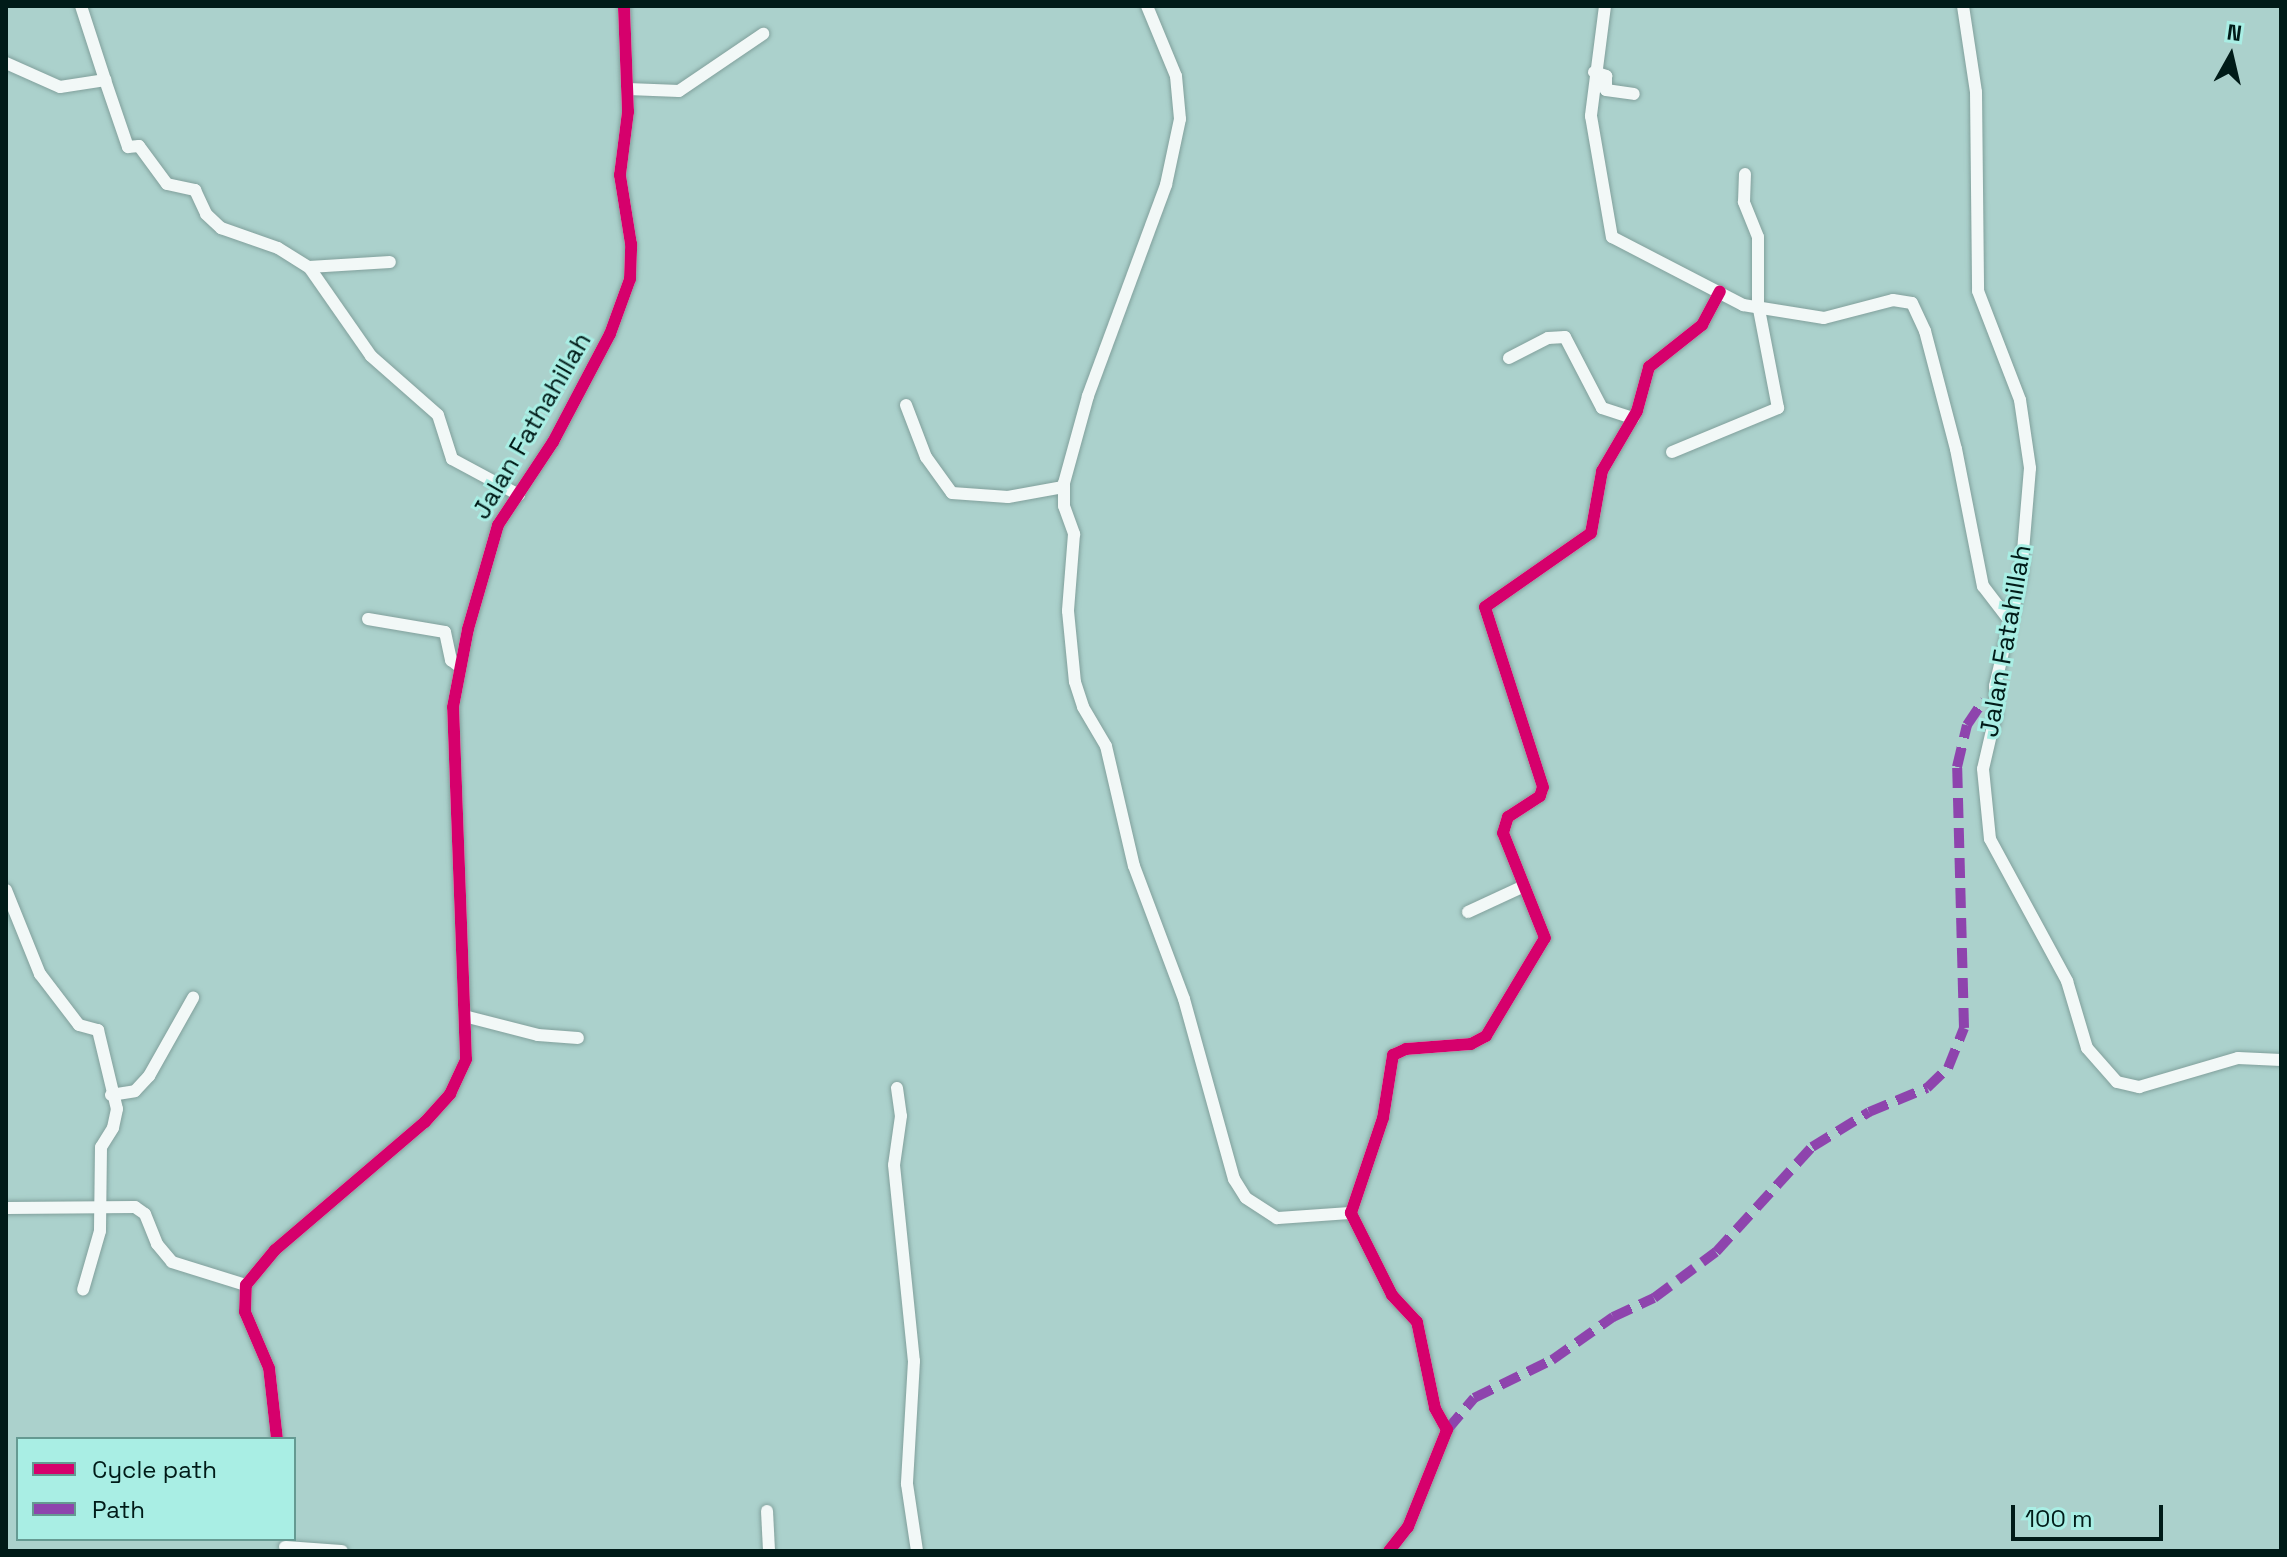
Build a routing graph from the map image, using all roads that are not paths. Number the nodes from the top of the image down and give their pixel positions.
1 (81, 6) edge
2 (624, 6) edge
3 (1147, 6) edge
4 (1605, 6) edge
5 (1963, 6) edge
6 (763, 34) dead end
7 (6, 63) edge
8 (1594, 72) junction
9 (105, 80) junction
10 (628, 89) junction
11 (1634, 94) dead end
12 (1745, 174) dead end
13 (390, 262) dead end
14 (309, 267) junction
15 (1720, 291) junction
16 (1758, 304) junction
17 (1509, 358) dead end
18 (906, 405) dead end
19 (1633, 418) junction
20 (1672, 452) dead end
21 (1063, 487) junction
22 (519, 495) junction
23 (368, 619) dead end
24 (2009, 620) junction
25 (460, 667) junction
26 (1522, 887) junction
27 (6, 890) edge
28 (1468, 912) dead end
29 (193, 998) dead end
30 (468, 1017) junction
31 (578, 1038) dead end
32 (2281, 1060) edge
33 (897, 1088) dead end
34 (111, 1095) junction
35 (99, 1205) junction
36 (6, 1208) edge
37 (1351, 1213) junction
38 (246, 1285) junction
39 (83, 1290) dead end
40 (277, 1437) edge
41 (767, 1511) dead end
42 (285, 1546) edge
43 (342, 1551) edge
44 (769, 1551) edge
45 (917, 1551) edge
46 (1389, 1551) edge

1 - 9 street
2 - 10 street, Jalan Fathahillah
3 - 21 street
4 - 8 street
5 - 24 street, Jalan Fatahillah
6 - 10 street
7 - 9 street
8 - 11 street
8 - 15 street
9 - 14 street
10 - 22 street, Jalan Fathahillah
12 - 16 street
13 - 14 street
14 - 22 street
15 - 16 street
15 - 19 street
16 - 20 street
16 - 24 street
17 - 19 street
18 - 21 street
19 - 26 street
21 - 37 street
22 - 25 street, Jalan Fathahillah
23 - 25 street
24 - 32 street, Jalan Fatahillah
25 - 30 street, Jalan Fathahillah
26 - 28 street
26 - 37 street
27 - 34 street
29 - 34 street
30 - 31 street
30 - 38 street, Jalan Fathahillah
33 - 45 street
34 - 35 street
35 - 36 street
35 - 38 street
35 - 39 street
37 - 46 street
38 - 40 street
41 - 44 street
42 - 43 street

